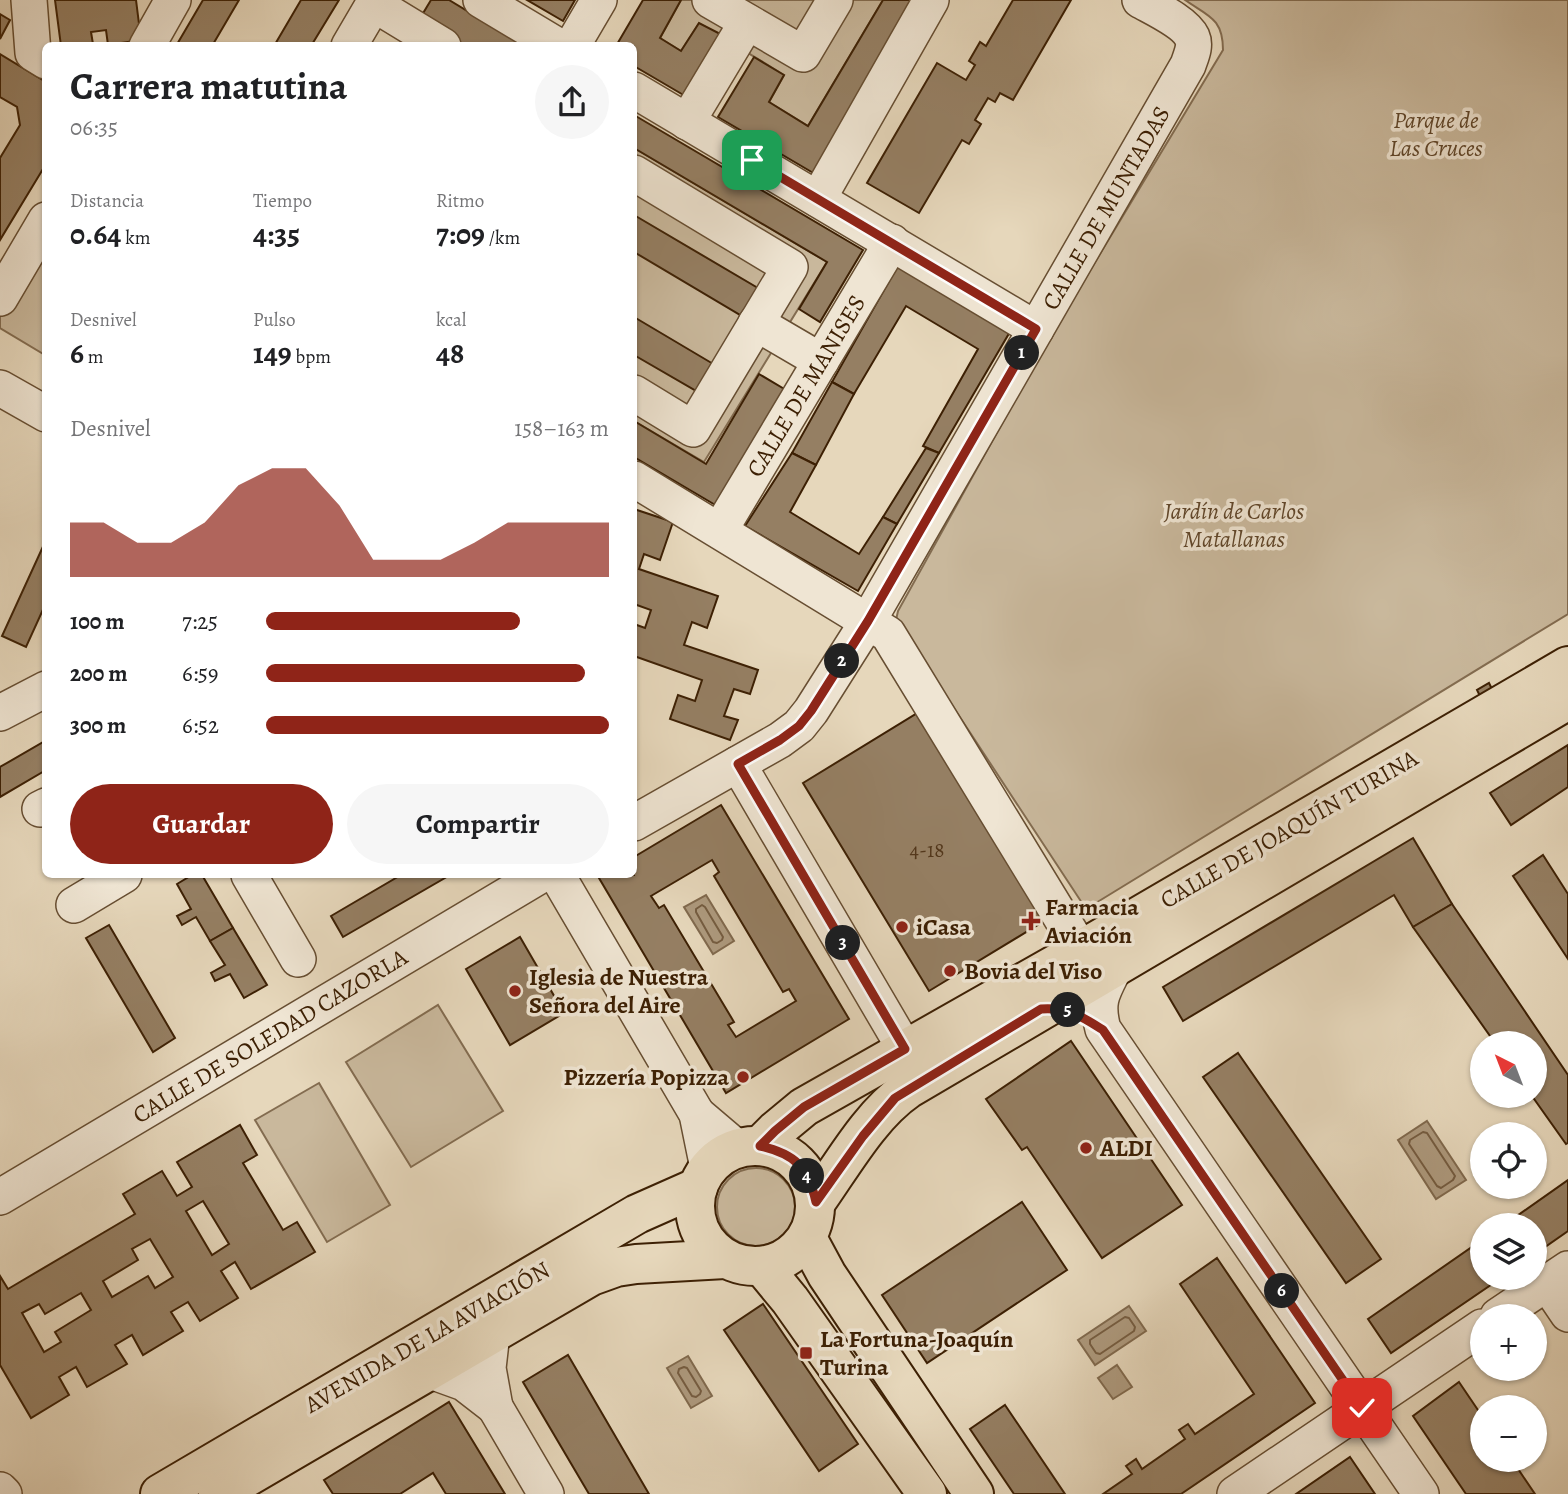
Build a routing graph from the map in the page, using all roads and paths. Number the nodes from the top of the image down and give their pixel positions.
1 (29, 0) edge
2 (173, 0) edge
3 (481, 0) edge
4 (599, 0) edge
5 (710, 0) edge
6 (835, 0) edge
7 (932, 0) edge
8 (1140, 0) edge
9 (375, 2) edge
10 (747, 22) junction
11 (149, 42) edge
12 (351, 42) edge
13 (437, 42) edge
14 (551, 42) edge
15 (574, 42) edge
16 (42, 59) edge
17 (637, 92) edge
18 (687, 122) junction
19 (637, 175) edge
20 (818, 199) junction
21 (42, 227) edge
22 (892, 242) junction
23 (0, 299) edge
24 (756, 323) junction
25 (1036, 329) junction
26 (821, 361) junction
27 (0, 388) edge
28 (637, 395) edge
29 (42, 412) edge
30 (637, 481) edge
31 (720, 530) junction
32 (868, 621) junction
33 (1568, 666) edge
34 (42, 691) edge
35 (1568, 700) edge
36 (0, 713) edge
37 (738, 764) junction
38 (637, 821) edge
39 (119, 878) edge
40 (251, 878) edge
41 (536, 878) edge
42 (559, 878) edge
43 (74, 905) dead end
44 (1081, 950) junction
45 (298, 959) dead end
46 (1116, 965) junction
47 (1041, 1009) junction
48 (1103, 1030) junction
49 (905, 1049) junction
50 (726, 1162) junction
51 (0, 1197) edge
52 (811, 1220) junction
53 (725, 1259) junction
54 (762, 1266) junction
55 (1557, 1276) edge
56 (1516, 1304) edge
57 (1568, 1314) edge
58 (492, 1333) junction
59 (1470, 1335) edge
60 (428, 1370) junction
61 (495, 1407) junction
62 (1362, 1408) junction
63 (0, 1490) edge
64 (4, 1494) edge
65 (160, 1494) edge
66 (218, 1494) edge
67 (546, 1494) edge
68 (927, 1494) edge
69 (974, 1494) edge
70 (1235, 1494) edge
71 (1421, 1494) edge

1 - 16 street
2 - 11 street
3 - 14 street
4 - 15 street
5 - 10 street
6 - 10 street
7 - 20 street
8 - 25 street, CALLE DE MUNTADAS
9 - 12 street
9 - 13 street
10 - 18 street
17 - 18 street
18 - 20 street
19 - 24 street
20 - 22 street
21 - 23 street
22 - 25 street
22 - 26 street, CALLE DE MANISES
24 - 26 street
24 - 28 street
25 - 32 street, CALLE DE MUNTADAS
26 - 31 street, CALLE DE MANISES
27 - 29 street
30 - 31 street
31 - 32 street
32 - 37 street, CALLE DE MUNTADAS
32 - 44 street
33 - 44 main road, CALLE DE JOAQUÍN TURINA
34 - 36 street
35 - 46 main road, CALLE DE JOAQUÍN TURINA
37 - 38 street, CALLE DE MUNTADAS
37 - 49 street
39 - 43 street
40 - 45 street
41 - 51 street, CALLE DE SOLEDAD CAZORLA
42 - 50 street
44 - 49 main road, CALLE DE JOAQUÍN TURINA
46 - 47 main road, CALLE DE JOAQUÍN TURINA
46 - 48 street
47 - 48 street
47 - 52 main road, CALLE DE JOAQUÍN TURINA
48 - 62 street
49 - 50 main road, CALLE DE JOAQUÍN TURINA
50 - 52 main road
50 - 53 main road
50 - 65 main road, AVENIDA DE LA AVIACIÓN
52 - 54 main road
52 - 69 main road
53 - 54 main road
53 - 58 main road, AVENIDA DE LA AVIACIÓN
54 - 68 main road
55 - 56 street
55 - 57 street
58 - 60 main road, AVENIDA DE LA AVIACIÓN
58 - 61 street
59 - 62 street
60 - 61 street
60 - 66 main road, AVENIDA DE LA AVIACIÓN
61 - 67 street
62 - 70 street
62 - 71 street
63 - 64 street

